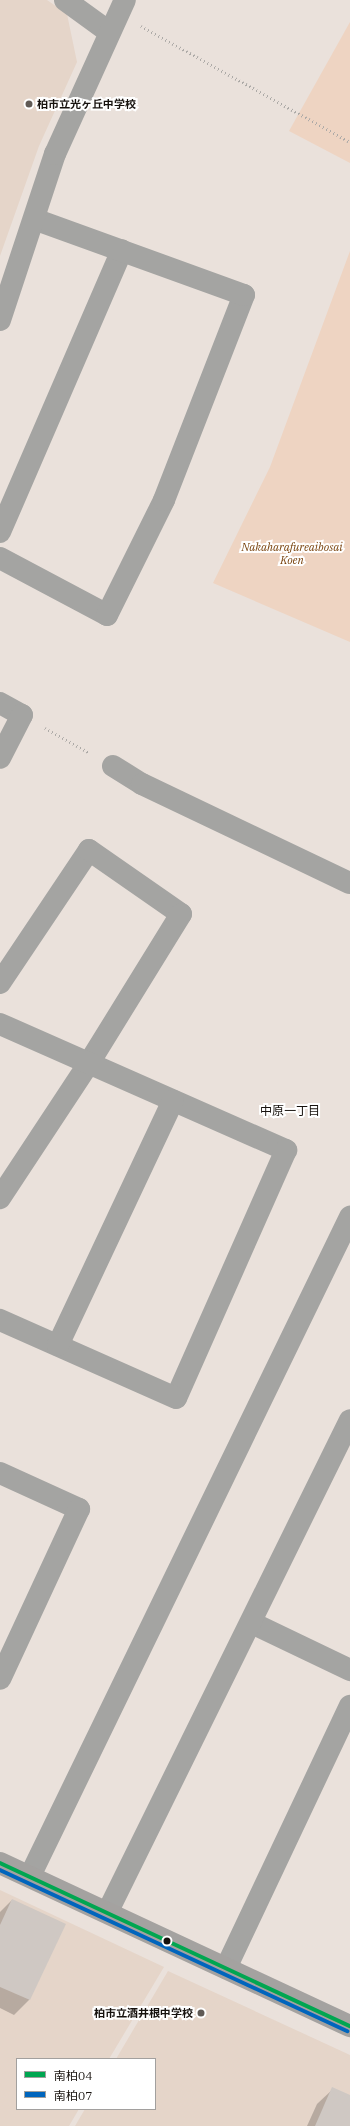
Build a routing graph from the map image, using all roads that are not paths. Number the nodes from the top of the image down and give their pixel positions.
1 (65, 0) edge
2 (118, 15) edge
3 (34, 219) junction
4 (122, 250) junction
5 (0, 320) edge
6 (0, 532) edge
7 (0, 558) edge
8 (0, 703) edge
9 (0, 758) edge
10 (113, 766) road end
11 (350, 883) edge
12 (0, 983) edge
13 (0, 1024) edge
14 (89, 1063) junction
15 (173, 1101) junction
16 (0, 1198) edge
17 (350, 1217) edge
18 (0, 1320) edge
19 (58, 1345) junction
20 (350, 1420) edge
21 (0, 1473) edge
22 (252, 1623) junction
23 (350, 1670) edge
24 (0, 1679) edge
25 (350, 1706) edge
26 (0, 1863) edge
27 (30, 1876) junction
28 (108, 1911) junction
29 (226, 1968) junction
30 (350, 2026) edge

1 - 2 street
2 - 3 street
3 - 4 street
3 - 5 street
4 - 6 street
4 - 7 street
8 - 9 street
10 - 11 street
12 - 14 street
13 - 14 street
14 - 15 street
14 - 16 street
15 - 19 street
15 - 19 street
17 - 27 street
18 - 19 street
20 - 22 street
21 - 24 street
22 - 23 street
22 - 28 street
25 - 29 street
26 - 27 main road
27 - 28 main road
28 - 29 main road
29 - 30 main road

